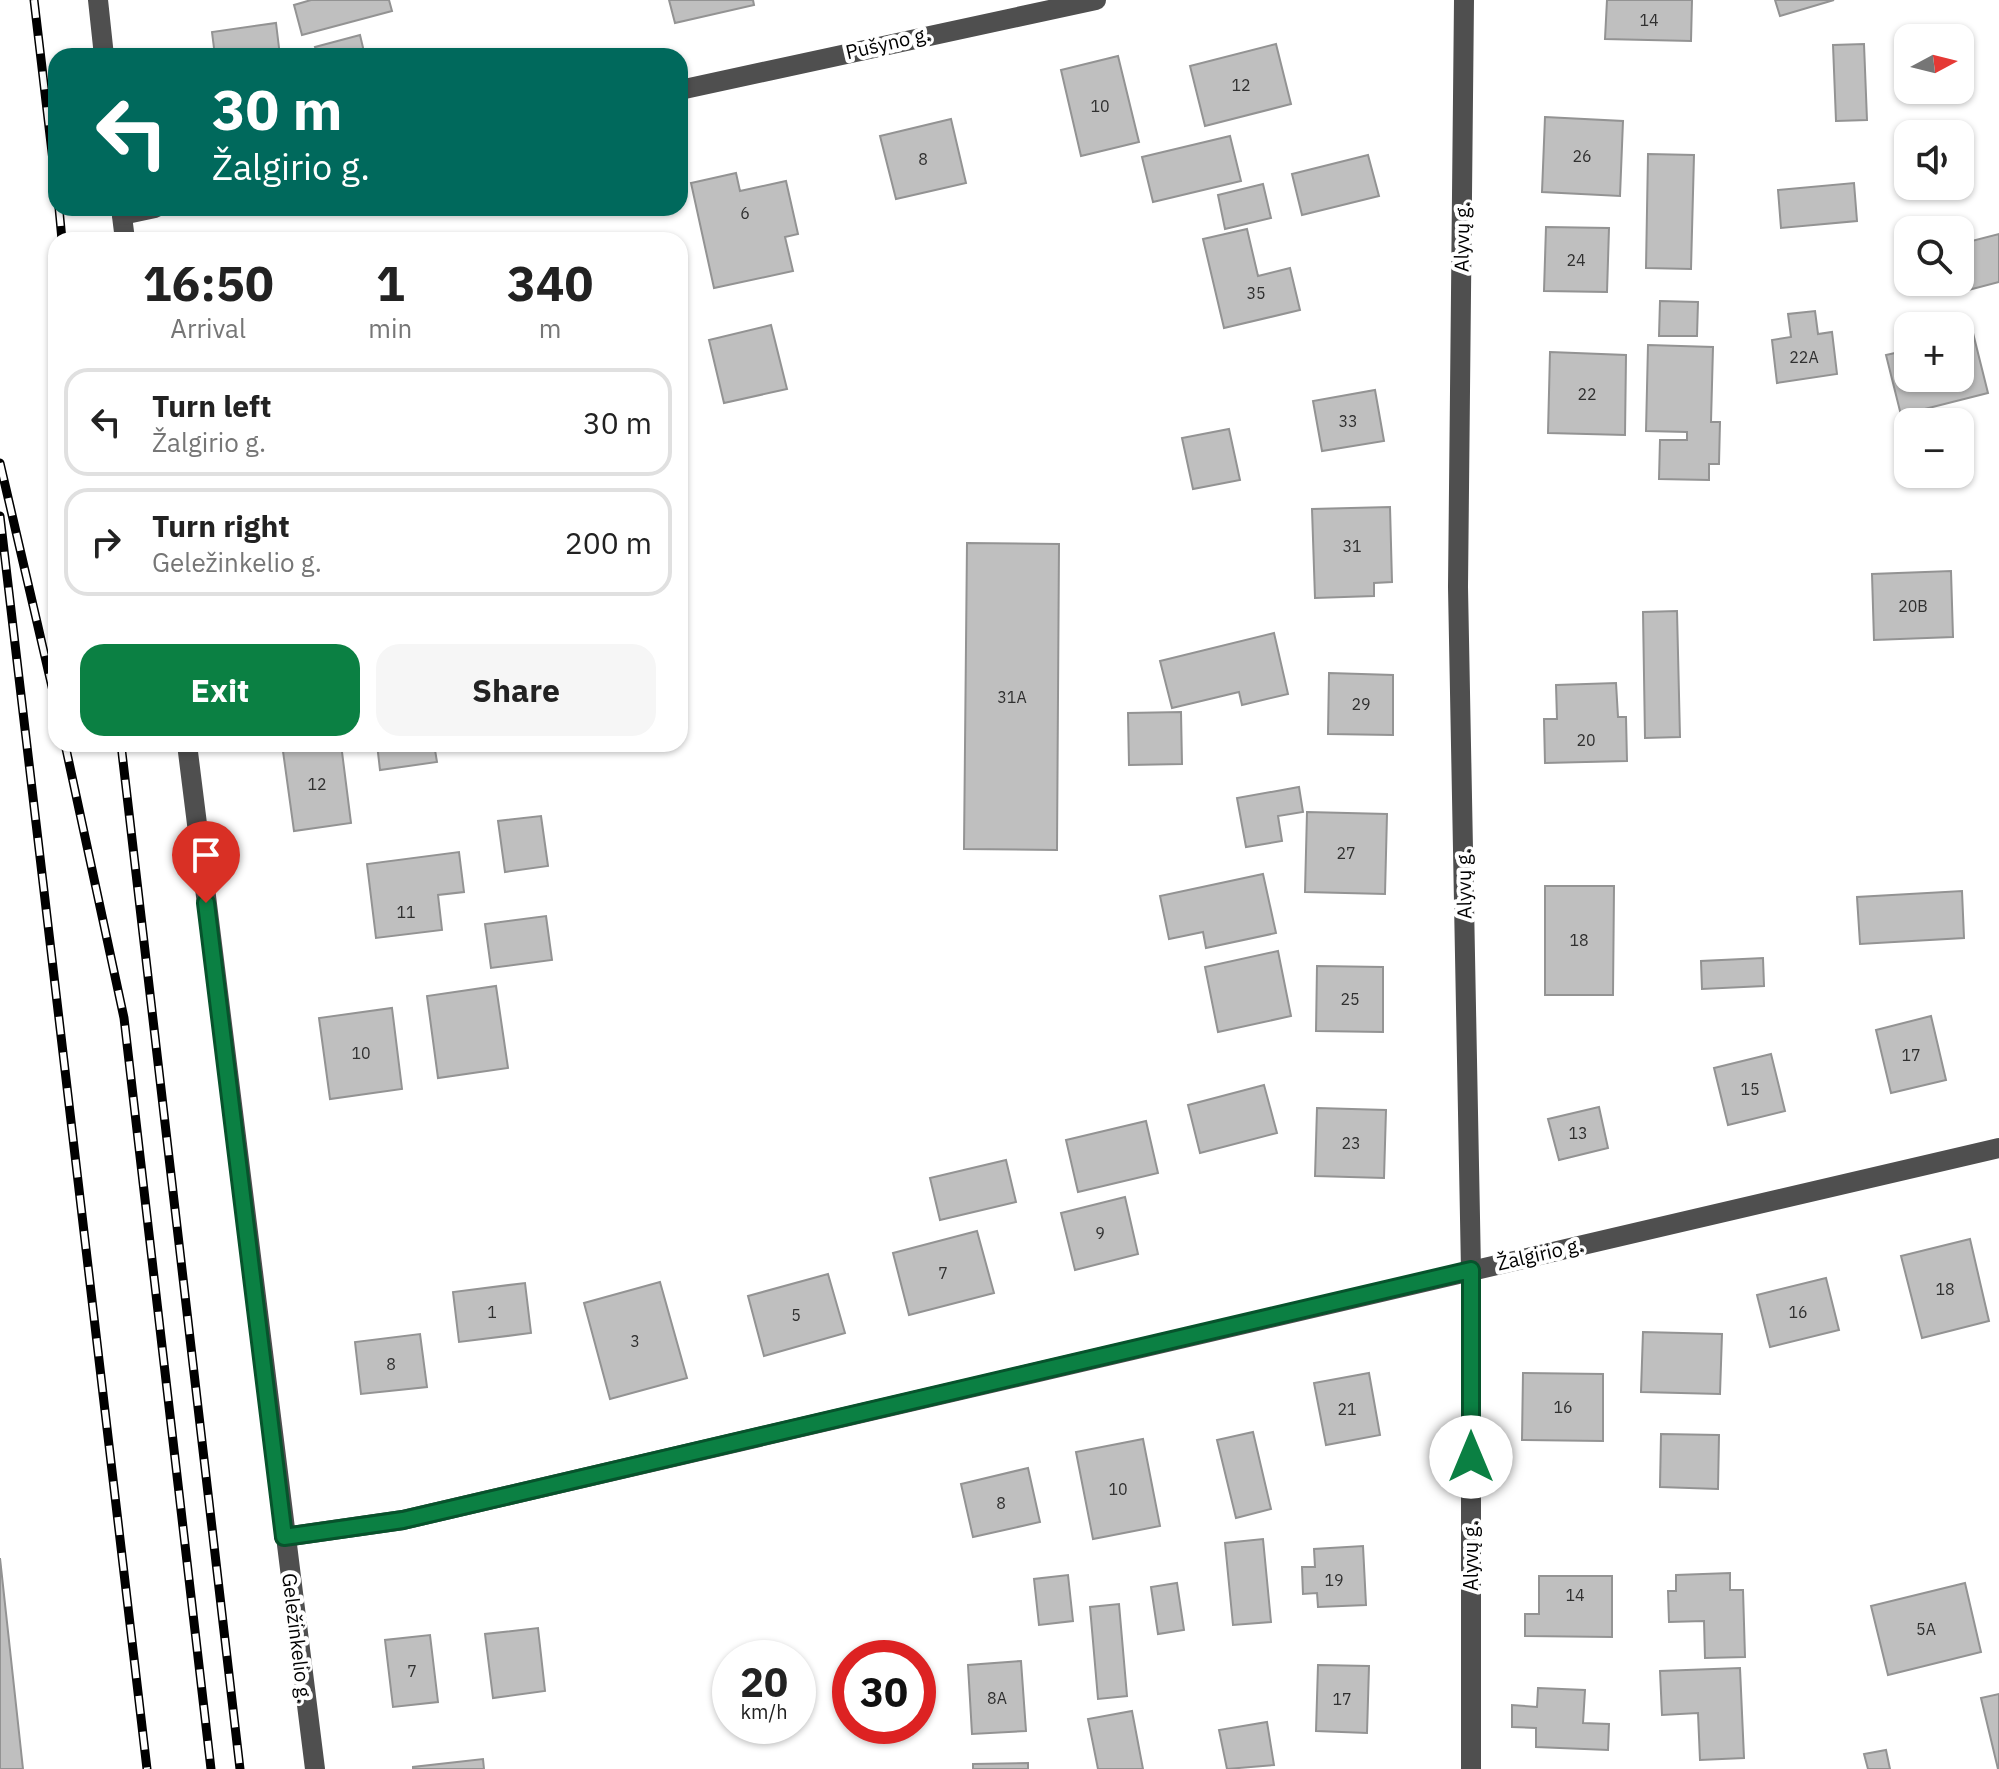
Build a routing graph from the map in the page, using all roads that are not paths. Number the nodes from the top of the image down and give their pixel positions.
1 (98, 0) edge
2 (1096, 0) edge
3 (1464, 0) edge
4 (103, 48) edge
5 (688, 88) edge
6 (188, 752) edge
7 (1999, 1148) edge
8 (1471, 1270) junction
9 (284, 1537) junction
10 (315, 1769) edge
11 (1471, 1769) edge

1 - 4 street
2 - 5 street, Pušyno g.
3 - 8 street, Alyvų g.
6 - 9 street, Geležinkelio g.
7 - 8 street, Žalgirio g.
8 - 9 street, Žalgirio g.
8 - 11 street, Alyvų g.
9 - 10 street, Geležinkelio g.

